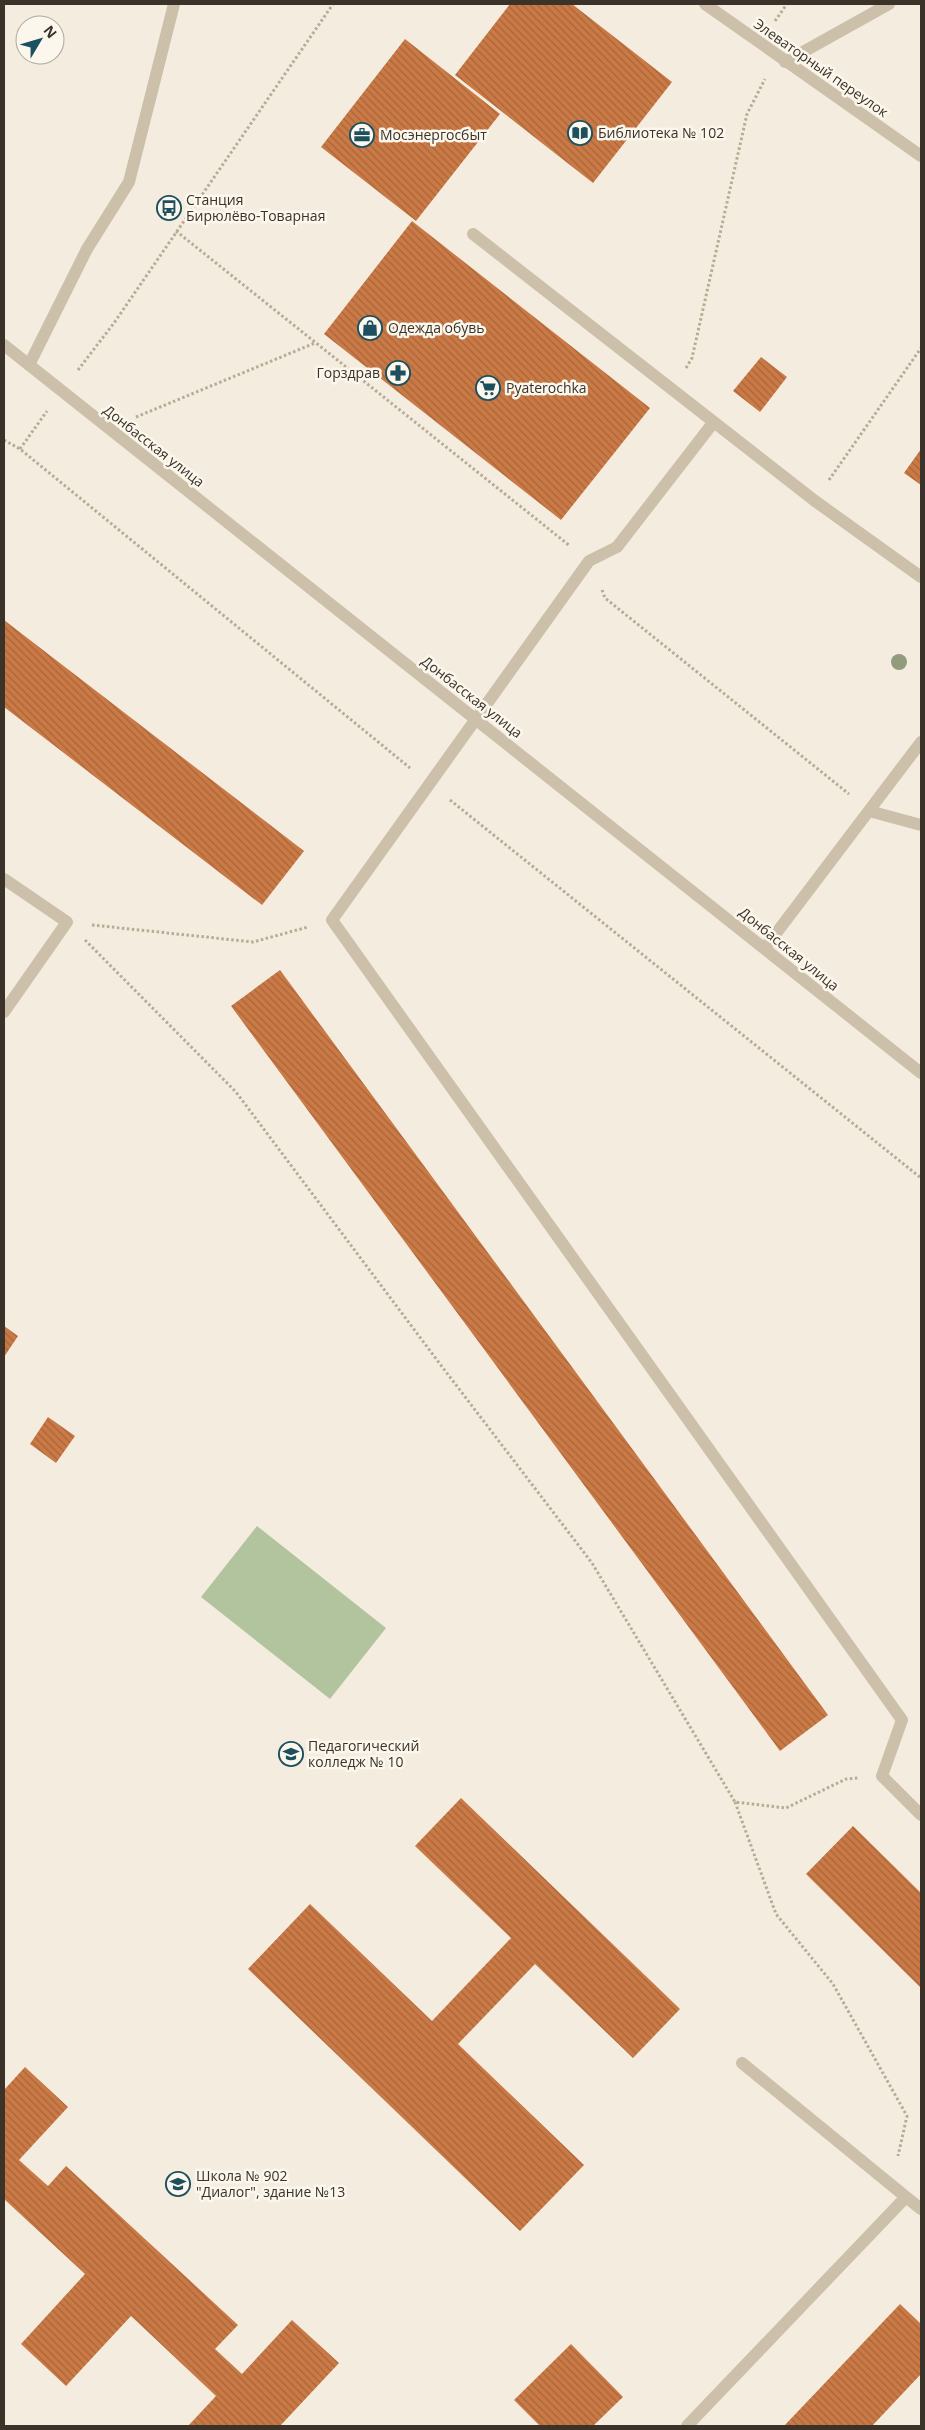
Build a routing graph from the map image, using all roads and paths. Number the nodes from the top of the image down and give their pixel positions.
1 (174, 4) edge
2 (333, 4) edge
3 (704, 4) edge
4 (888, 4) edge
5 (781, 59) junction
6 (921, 156) edge
7 (176, 231) junction
8 (473, 234) dead end
9 (316, 343) junction
10 (4, 345) edge
11 (921, 348) edge
12 (29, 365) junction
13 (671, 390) junction
14 (62, 391) junction
15 (713, 423) junction
16 (107, 428) junction
17 (4, 440) edge
18 (20, 450) junction
19 (815, 501) junction
20 (589, 561) junction
21 (921, 577) edge
22 (475, 718) junction
23 (921, 742) edge
24 (428, 783) junction
25 (869, 811) junction
26 (921, 825) edge
27 (4, 879) edge
28 (332, 920) junction
29 (67, 922) junction
30 (765, 948) junction
31 (4, 1012) edge
32 (921, 1073) edge
33 (921, 1178) edge
34 (882, 1776) junction
35 (735, 1802) junction
36 (921, 1815) edge
37 (742, 2062) dead end
38 (885, 2180) junction
39 (906, 2197) junction
40 (921, 2209) edge
41 (687, 2426) edge

1 - 12 street
2 - 7 path
3 - 5 street, Элеваторный переулок
4 - 5 street
5 - 6 street, Элеваторный переулок
5 - 13 path
7 - 9 path
7 - 14 path
8 - 13 street
9 - 16 path
9 - 20 path
10 - 12 street, Донбасская улица
11 - 19 path
12 - 14 street, Донбасская улица
13 - 15 street
14 - 16 street, Донбасская улица
14 - 18 path
15 - 19 street
15 - 20 street
16 - 22 street, Донбасская улица
17 - 18 path
18 - 24 path
19 - 21 street
20 - 22 street
20 - 25 path
22 - 24 street
22 - 30 street, Донбасская улица
23 - 25 street
24 - 28 street
24 - 33 path
25 - 26 street
25 - 30 street
27 - 29 street
28 - 29 path
28 - 34 street
29 - 31 street
29 - 35 path
30 - 32 street, Донбасская улица
34 - 35 path
34 - 36 street
35 - 38 path
37 - 38 street
38 - 39 street
39 - 40 street
39 - 41 street

